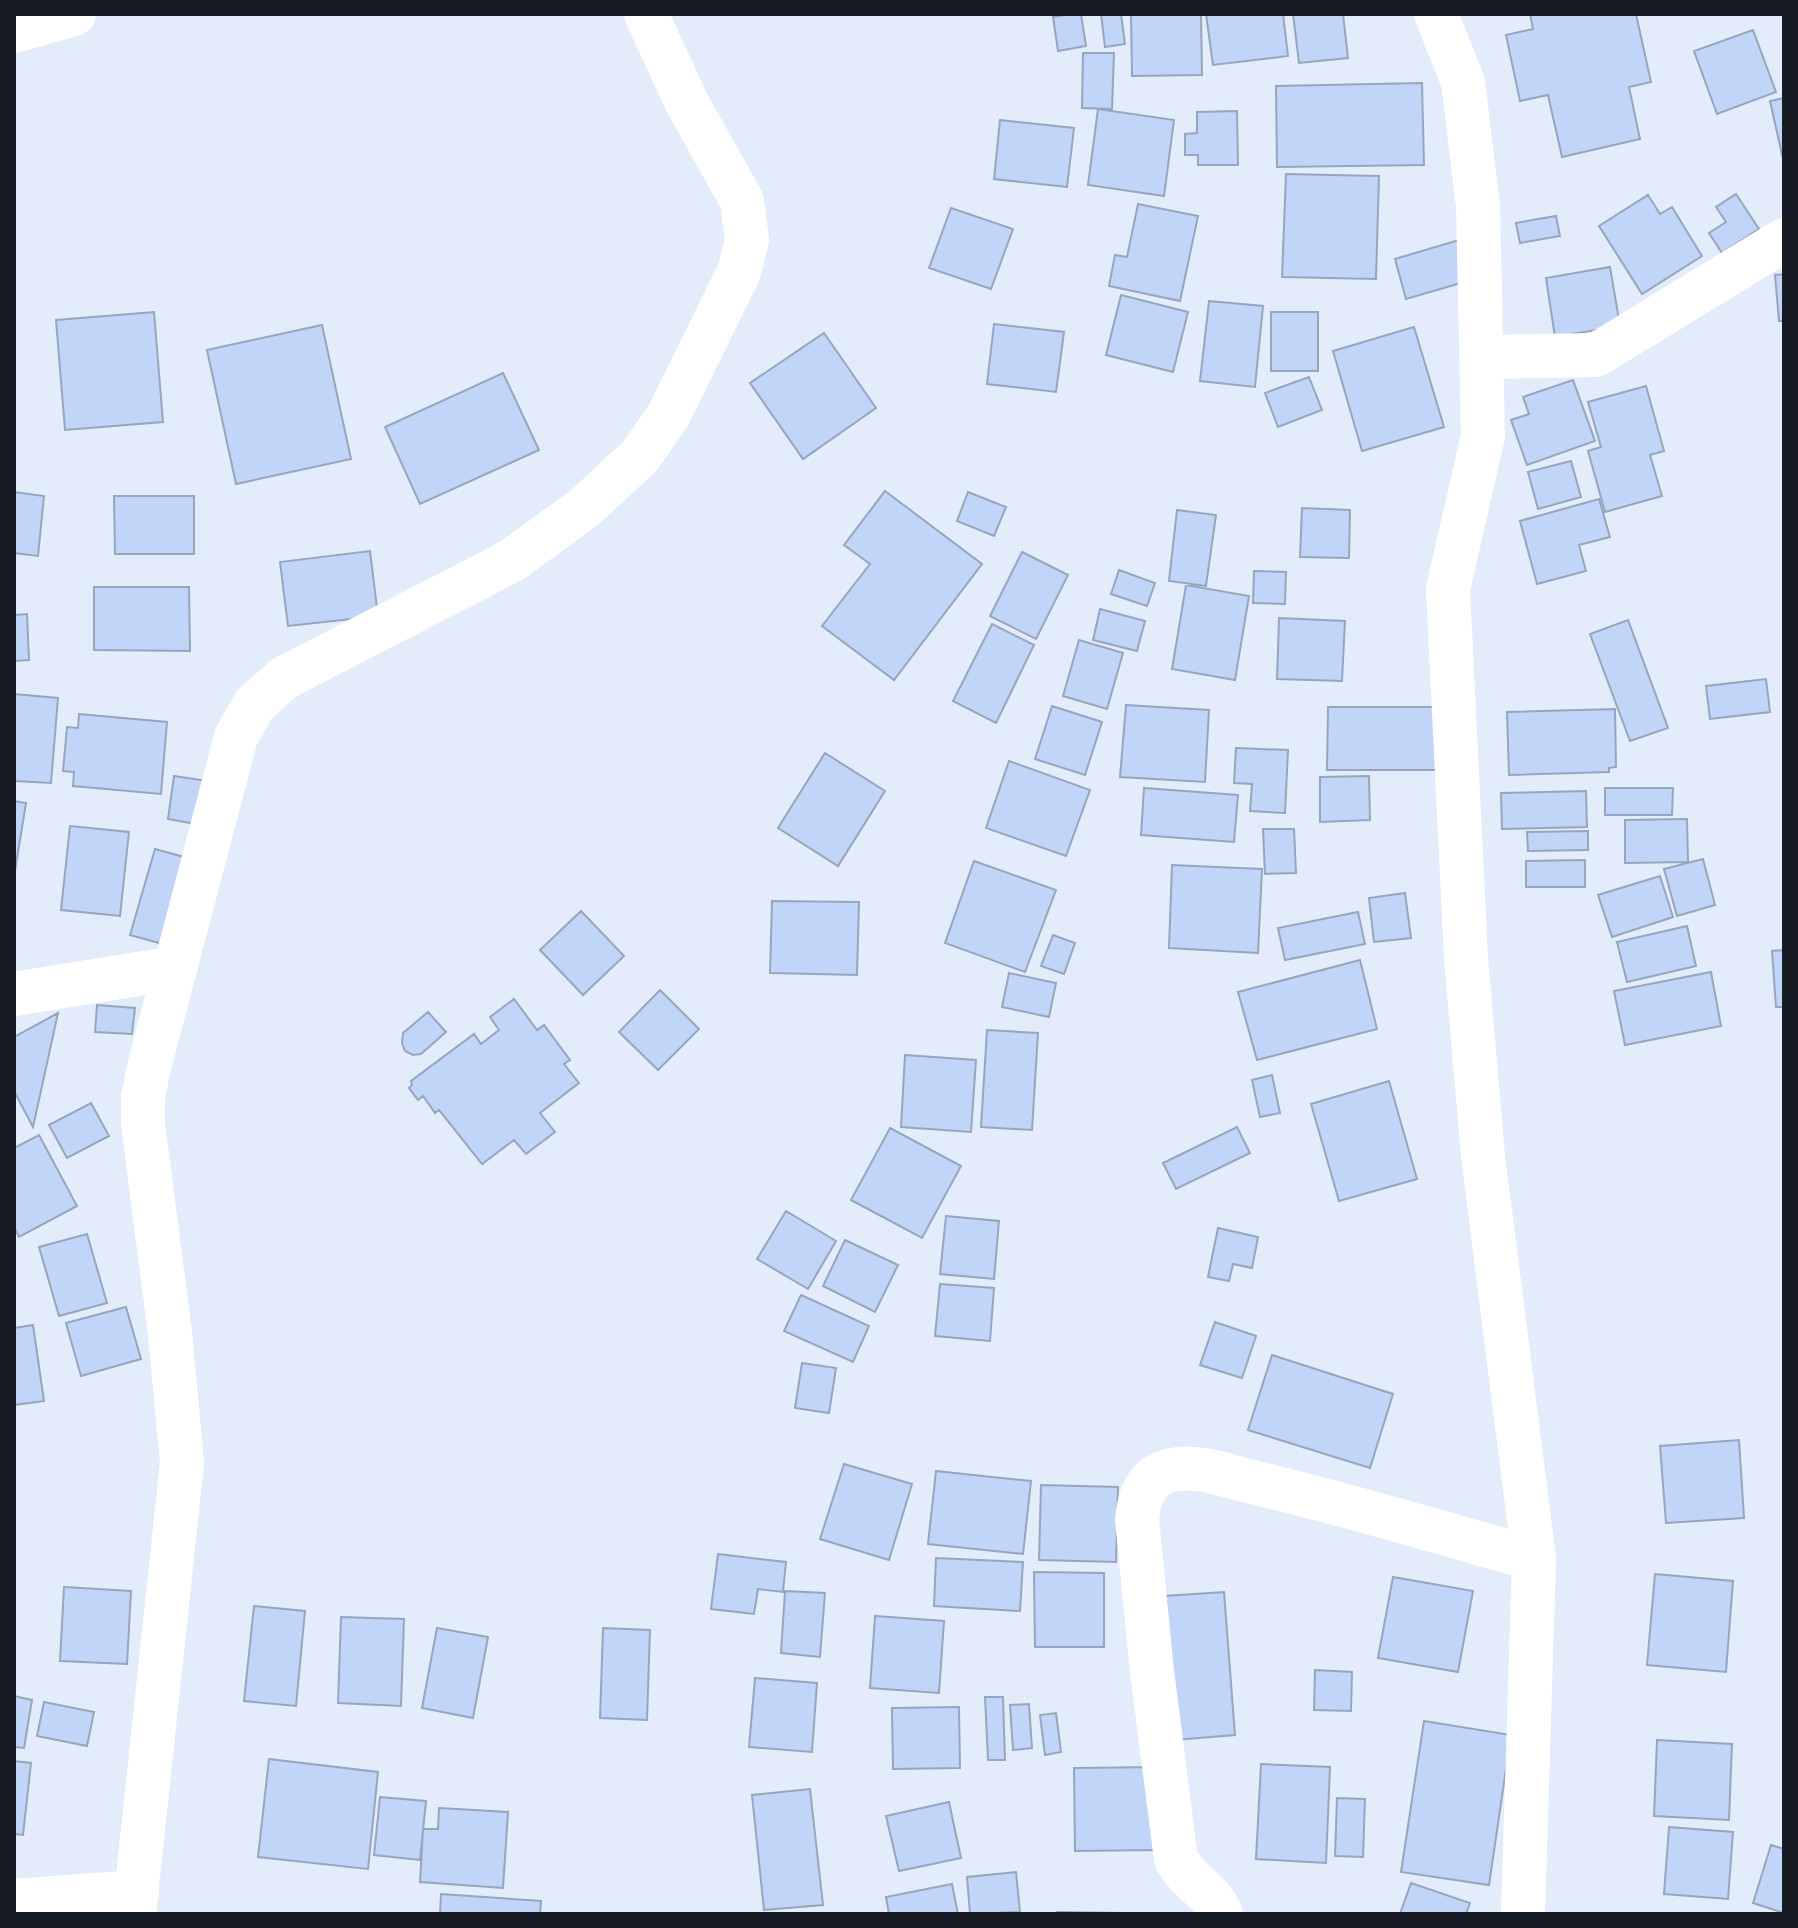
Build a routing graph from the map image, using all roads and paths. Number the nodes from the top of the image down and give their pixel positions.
1 (74, 14) edge
2 (646, 14) edge
3 (1436, 14) edge
4 (14, 31) edge
5 (1784, 240) edge
6 (1483, 357) junction
7 (175, 968) junction
8 (14, 994) edge
9 (1534, 1559) junction
10 (14, 1901) edge
11 (135, 1903) edge
12 (1221, 1914) edge
13 (1523, 1914) edge

1 - 4 street
2 - 7 street
3 - 6 street
5 - 6 street
6 - 9 street
7 - 8 street
7 - 11 street
9 - 12 street
9 - 13 street
10 - 11 street

